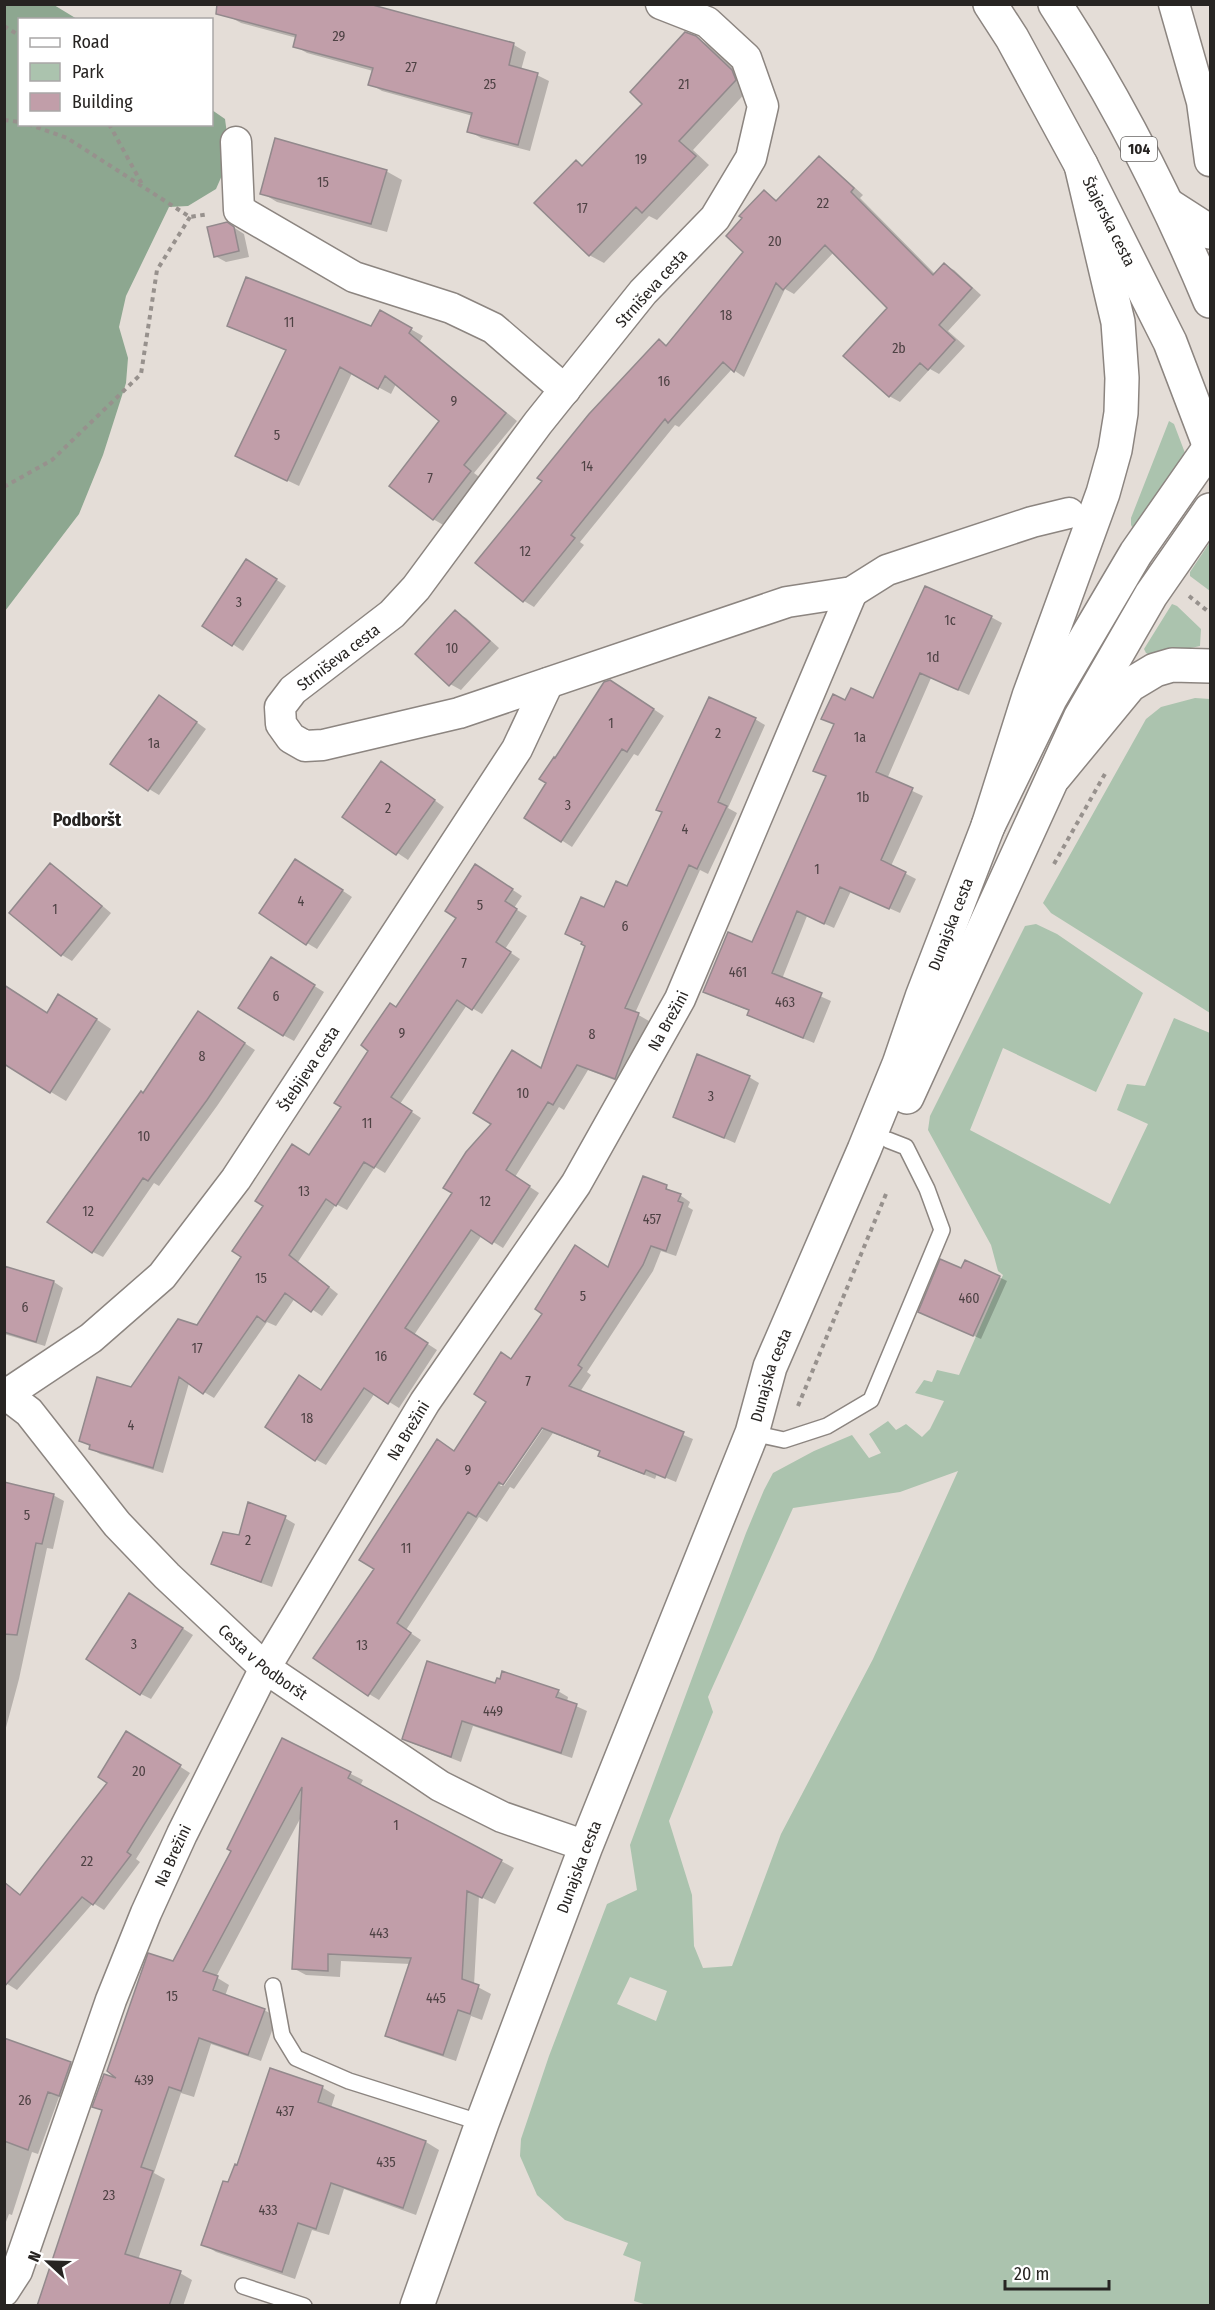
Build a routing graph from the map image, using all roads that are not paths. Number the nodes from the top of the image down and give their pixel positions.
1 (661, 4) edge
2 (990, 4) edge
3 (1055, 4) edge
4 (1174, 4) edge
5 (236, 142) dead end
6 (1210, 161) edge
7 (1082, 165) junction
8 (1168, 204) junction
9 (1210, 232) edge
10 (1210, 301) edge
11 (565, 390) junction
12 (1210, 447) edge
13 (1210, 510) edge
14 (1069, 513) dead end
15 (852, 592) junction
16 (1210, 666) edge
17 (548, 684) junction
18 (1055, 776) junction
19 (988, 826) junction
20 (888, 1140) junction
21 (5, 1394) edge
22 (752, 1433) junction
23 (265, 1668) junction
24 (586, 1846) junction
25 (273, 1986) dead end
26 (482, 2123) junction
27 (243, 2286) dead end
28 (4, 2291) edge
29 (304, 2306) edge
30 (417, 2306) edge

1 - 11 street, Strniševa cesta
2 - 7 main road, Štajerska cesta
3 - 8 main road, 104
4 - 6 street
5 - 11 street
7 - 12 main road, Štajerska cesta
7 - 19 main road
8 - 9 main road
8 - 10 main road, 104
11 - 17 street, Strniševa cesta
12 - 19 main road, Dunajska cesta
13 - 18 main road, Dunajska cesta
14 - 15 street, Strniševa cesta
15 - 17 street, Strniševa cesta
15 - 23 street, Na Brežini
16 - 18 main road
17 - 21 street, Štebijeva cesta
18 - 20 main road, Dunajska cesta
19 - 22 main road, Dunajska cesta
20 - 22 main road, Dunajska cesta
20 - 22 lane
21 - 23 street, Cesta v Podboršt
22 - 24 main road, Dunajska cesta
23 - 24 street, Cesta v Podboršt
23 - 28 street, Na Brežini
24 - 26 main road, Dunajska cesta
25 - 26 lane
26 - 30 main road, Dunajska cesta
27 - 29 lane

